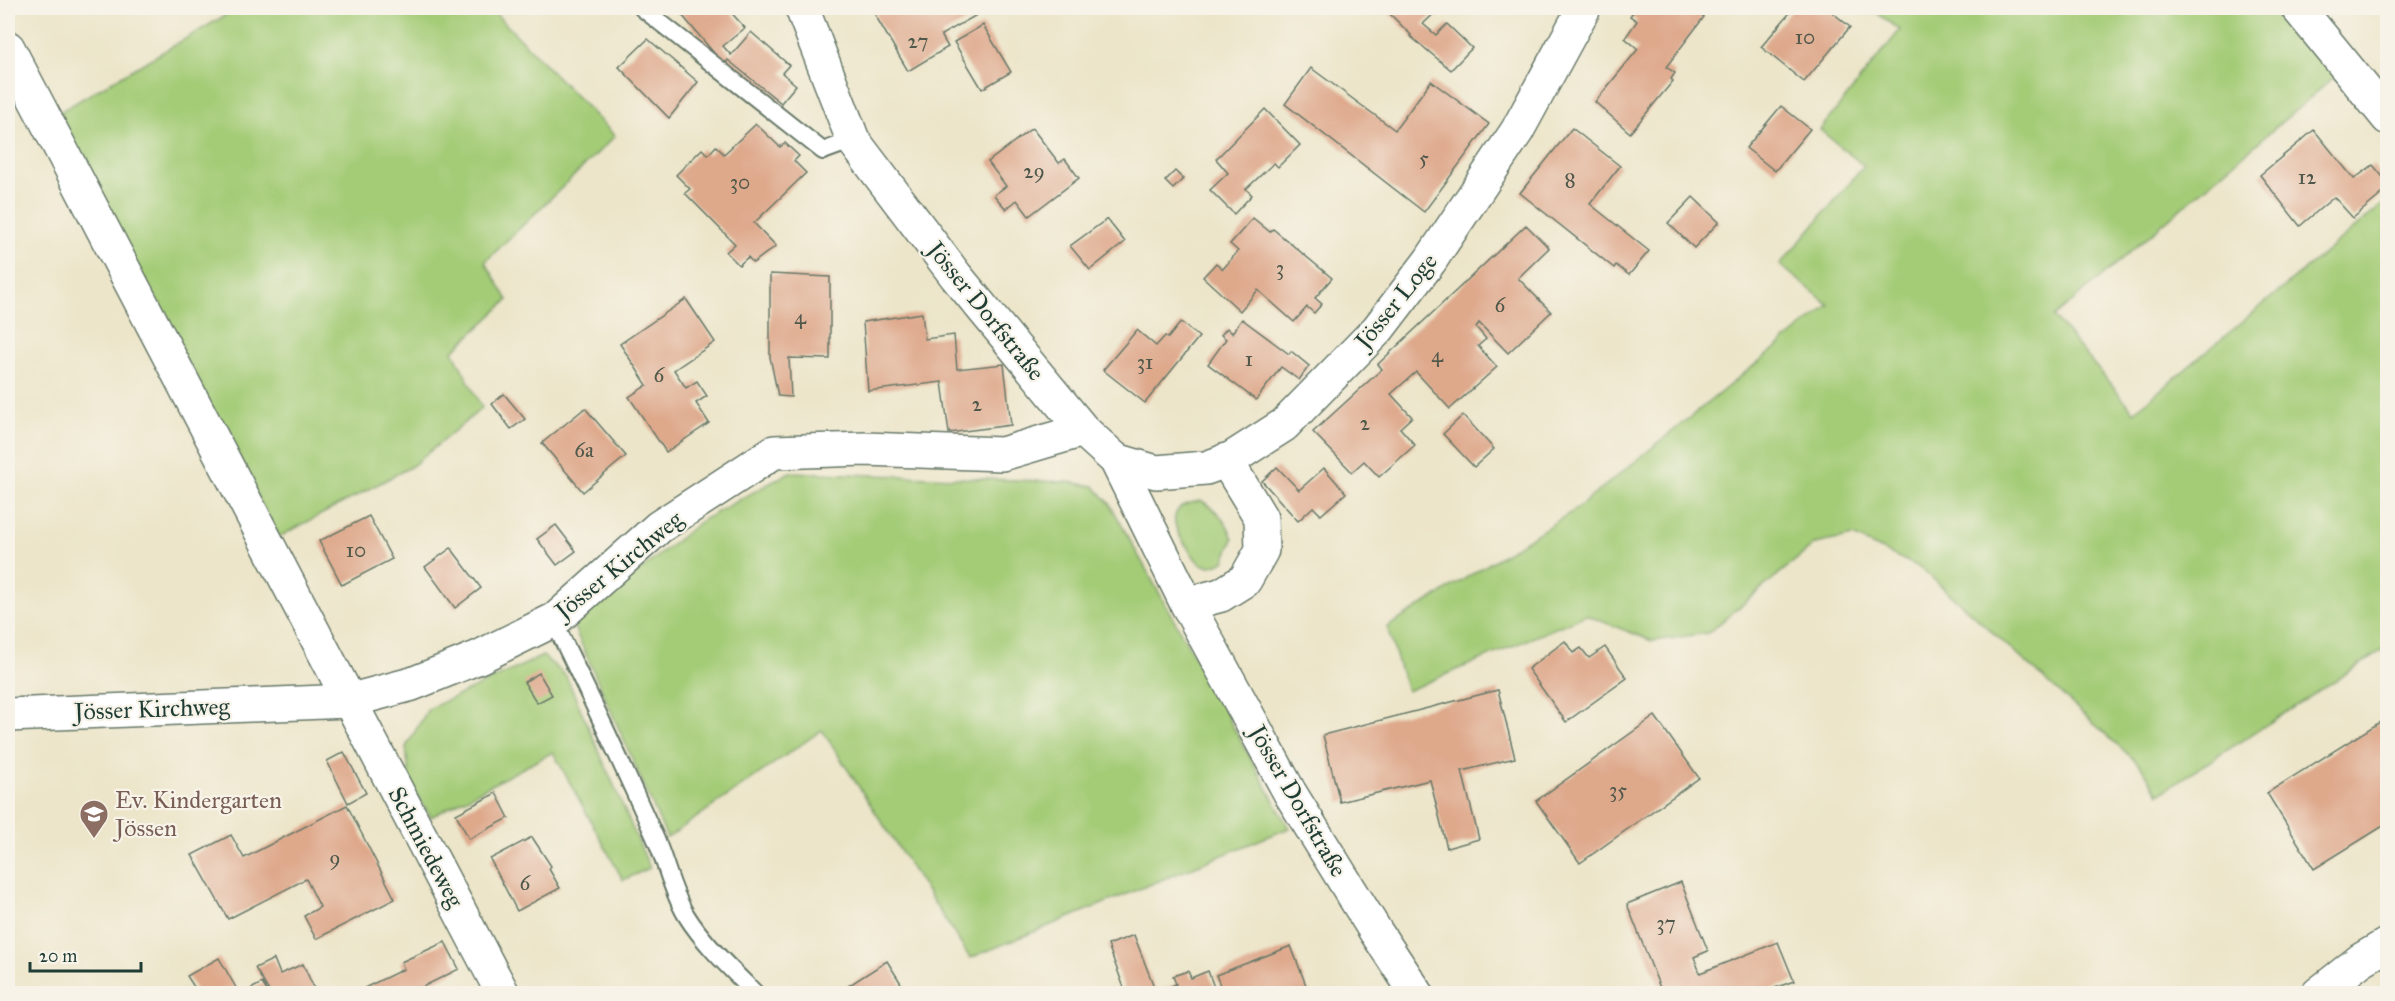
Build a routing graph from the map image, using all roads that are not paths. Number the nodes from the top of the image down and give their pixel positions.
1 (642, 8) edge
2 (802, 8) edge
3 (1584, 8) edge
4 (2298, 8) edge
5 (8, 48) edge
6 (2388, 118) edge
7 (853, 140) junction
8 (1083, 430) junction
9 (1116, 460) junction
10 (1226, 460) junction
11 (1187, 604) junction
12 (553, 620) junction
13 (348, 701) junction
14 (8, 715) edge
15 (2388, 944) edge
16 (503, 993) edge
17 (756, 993) edge
18 (1417, 993) edge
19 (2318, 993) edge

1 - 7 lane
2 - 7 street, Jösser Dorfstraße
3 - 10 street, Jösser Loge
4 - 6 street
5 - 13 street, Schmiedeweg
7 - 8 street, Jösser Dorfstraße
8 - 9 street, Jösser Dorfstraße
8 - 12 street, Jösser Kirchweg
9 - 10 street, Jösser Loge
9 - 11 street, Jösser Dorfstraße
10 - 11 street
11 - 18 street, Jösser Dorfstraße
12 - 13 street, Jösser Kirchweg
12 - 17 lane
13 - 14 street, Jösser Kirchweg
13 - 16 street, Schmiedeweg
15 - 19 street

